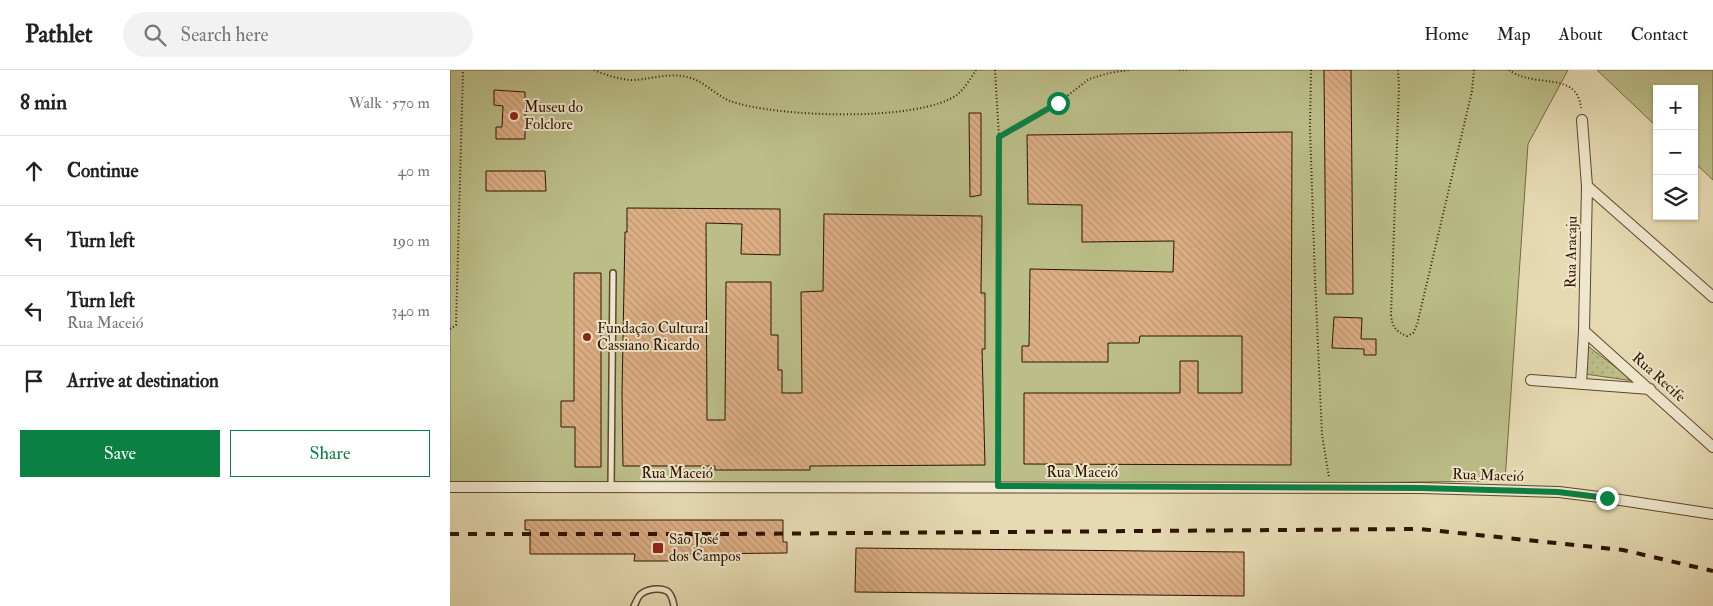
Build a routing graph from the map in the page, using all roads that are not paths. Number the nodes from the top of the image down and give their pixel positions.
1 (1582, 120) road end
2 (1587, 186) junction
3 (613, 273) dead end
4 (1713, 297) edge
5 (1584, 331) junction
6 (1531, 380) dead end
7 (1581, 384) junction
8 (1650, 389) junction
9 (1713, 447) edge
10 (450, 487) edge
11 (611, 488) junction
12 (1713, 514) edge
13 (634, 606) edge
14 (674, 606) edge

1 - 2 street, Rua Aracaju
2 - 4 street
2 - 5 street, Rua Aracaju
3 - 11 lane
5 - 7 street, Rua Aracaju
5 - 8 street, Rua Recife
6 - 7 street
7 - 8 street
8 - 9 street, Rua Recife
10 - 11 street, Rua Maceió
11 - 12 street, Rua Maceió
13 - 14 lane

